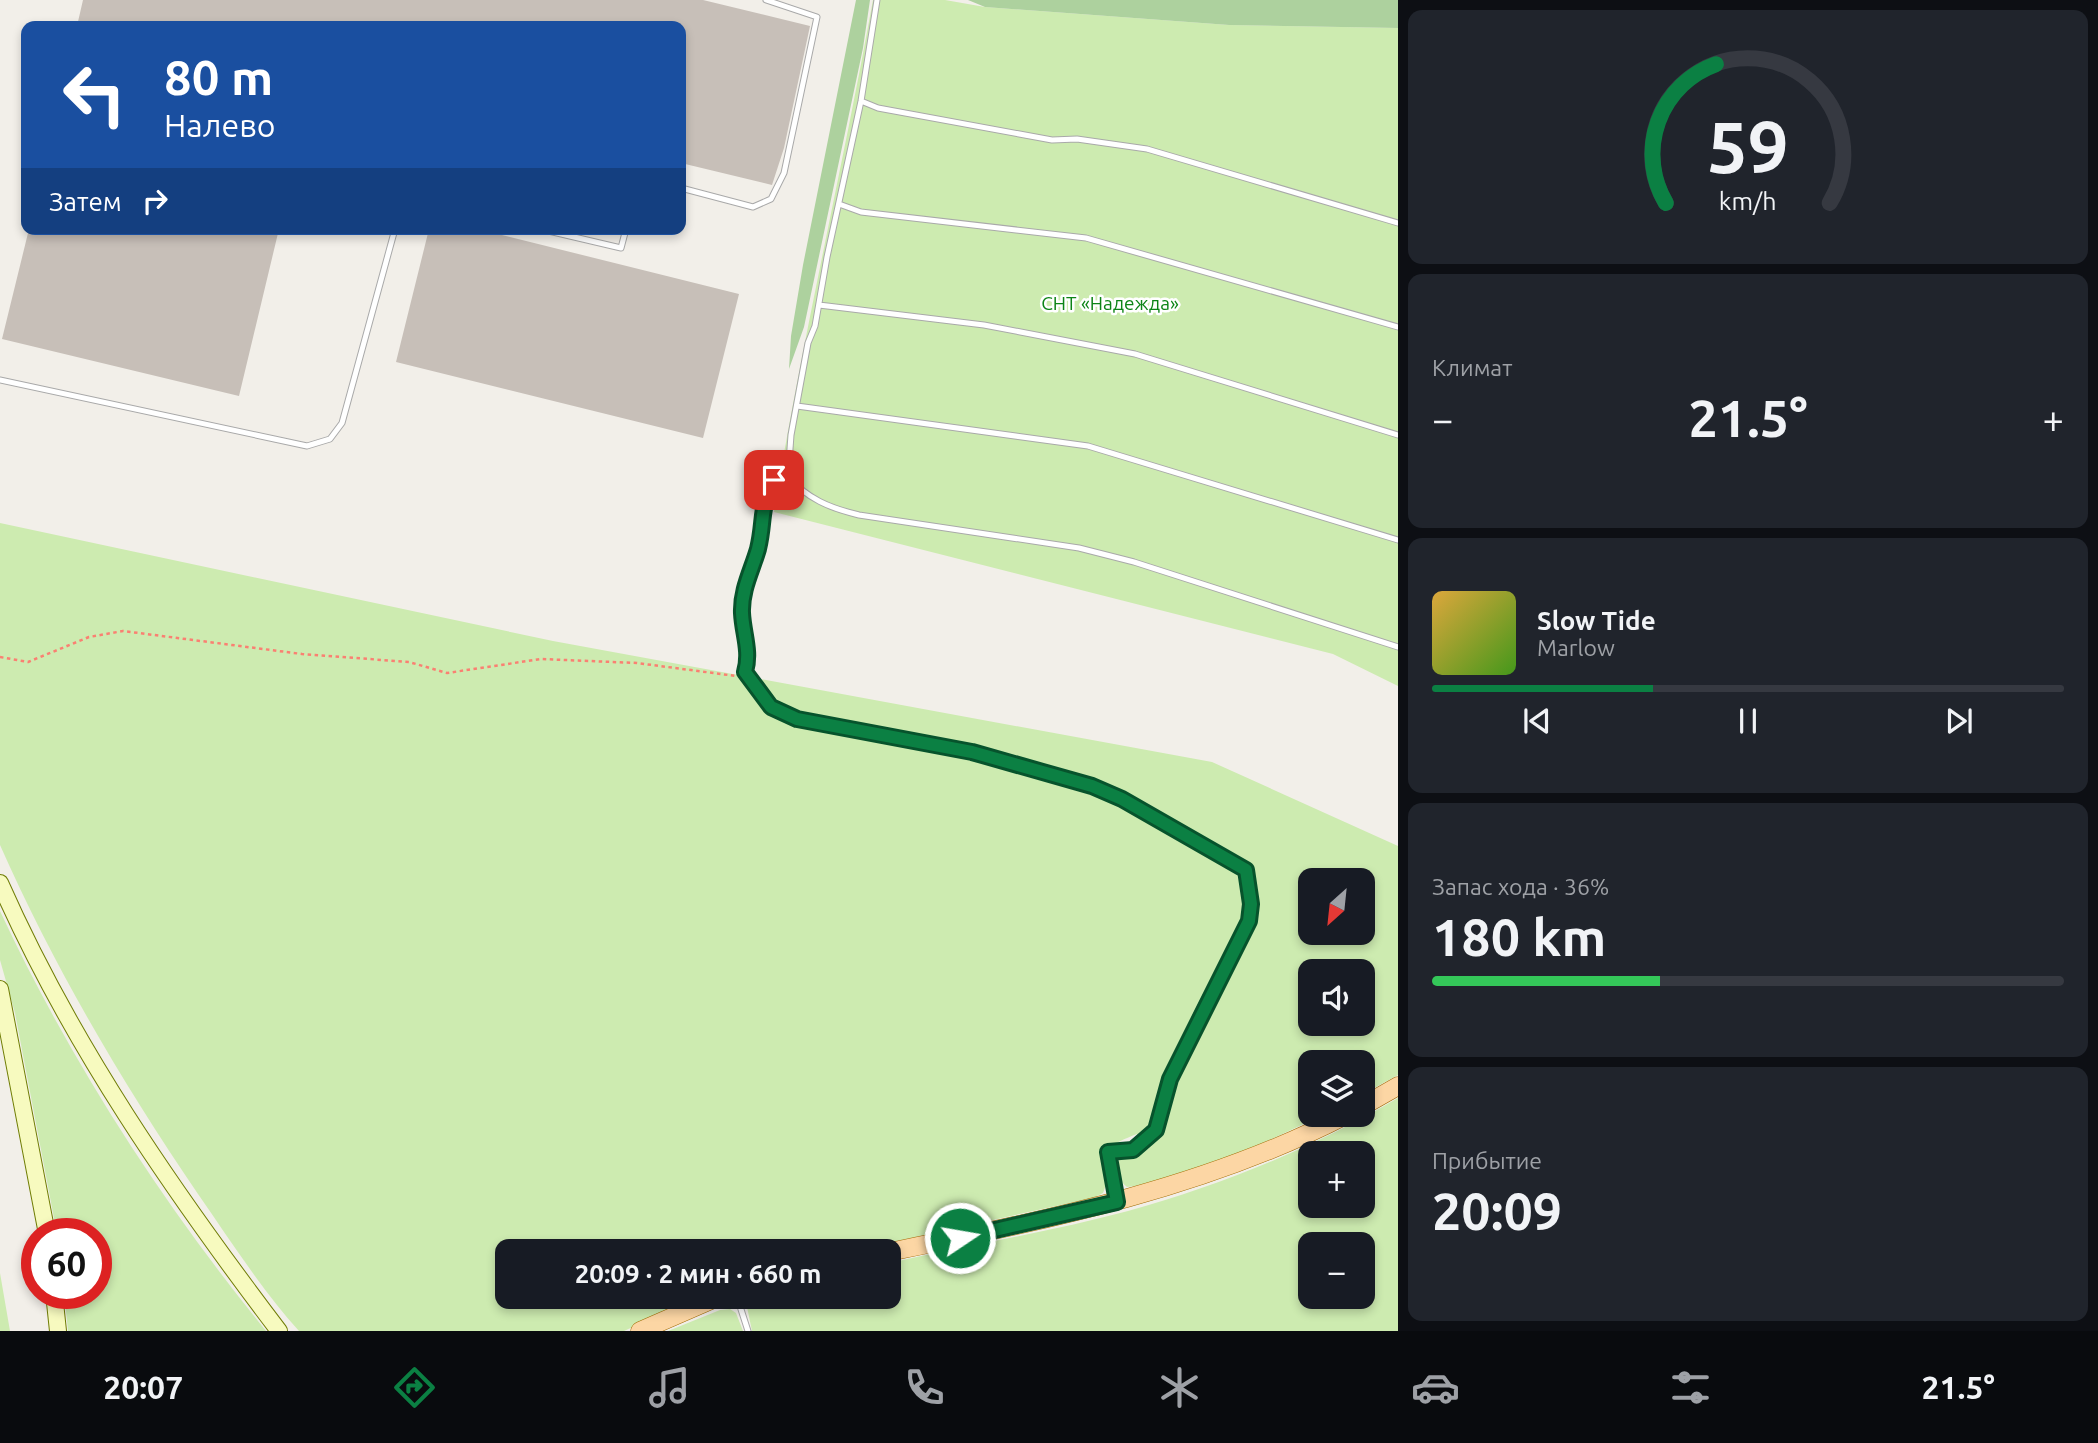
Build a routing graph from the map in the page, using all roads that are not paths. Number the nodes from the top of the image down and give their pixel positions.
1 (766, 0) edge
2 (877, 0) edge
3 (861, 101) junction
4 (686, 189) edge
5 (839, 204) junction
6 (1398, 223) edge
7 (393, 235) edge
8 (566, 235) edge
9 (624, 235) edge
10 (819, 305) junction
11 (1398, 327) edge
12 (0, 380) edge
13 (797, 405) junction
14 (1398, 435) edge
15 (788, 476) junction
16 (1398, 540) edge
17 (1398, 647) edge
18 (0, 883) edge
19 (0, 989) edge
20 (1398, 1086) edge
21 (1375, 1099) edge
22 (1319, 1127) edge
23 (1117, 1202) junction
24 (44, 1218) edge
25 (901, 1249) edge
26 (56, 1309) edge
27 (690, 1309) edge
28 (741, 1309) edge
29 (58, 1331) edge
30 (279, 1331) edge
31 (640, 1331) edge
32 (748, 1331) edge

1 - 4 lane
2 - 3 lane
3 - 5 lane
3 - 6 lane
5 - 10 lane
5 - 11 lane
7 - 12 lane
8 - 9 lane
10 - 13 lane
10 - 14 lane
13 - 15 lane
13 - 16 lane
15 - 17 lane
15 - 23 lane
18 - 30 main road
19 - 24 main road
20 - 21 main road
22 - 23 main road
23 - 25 main road
26 - 29 main road
27 - 31 main road
28 - 32 lane

